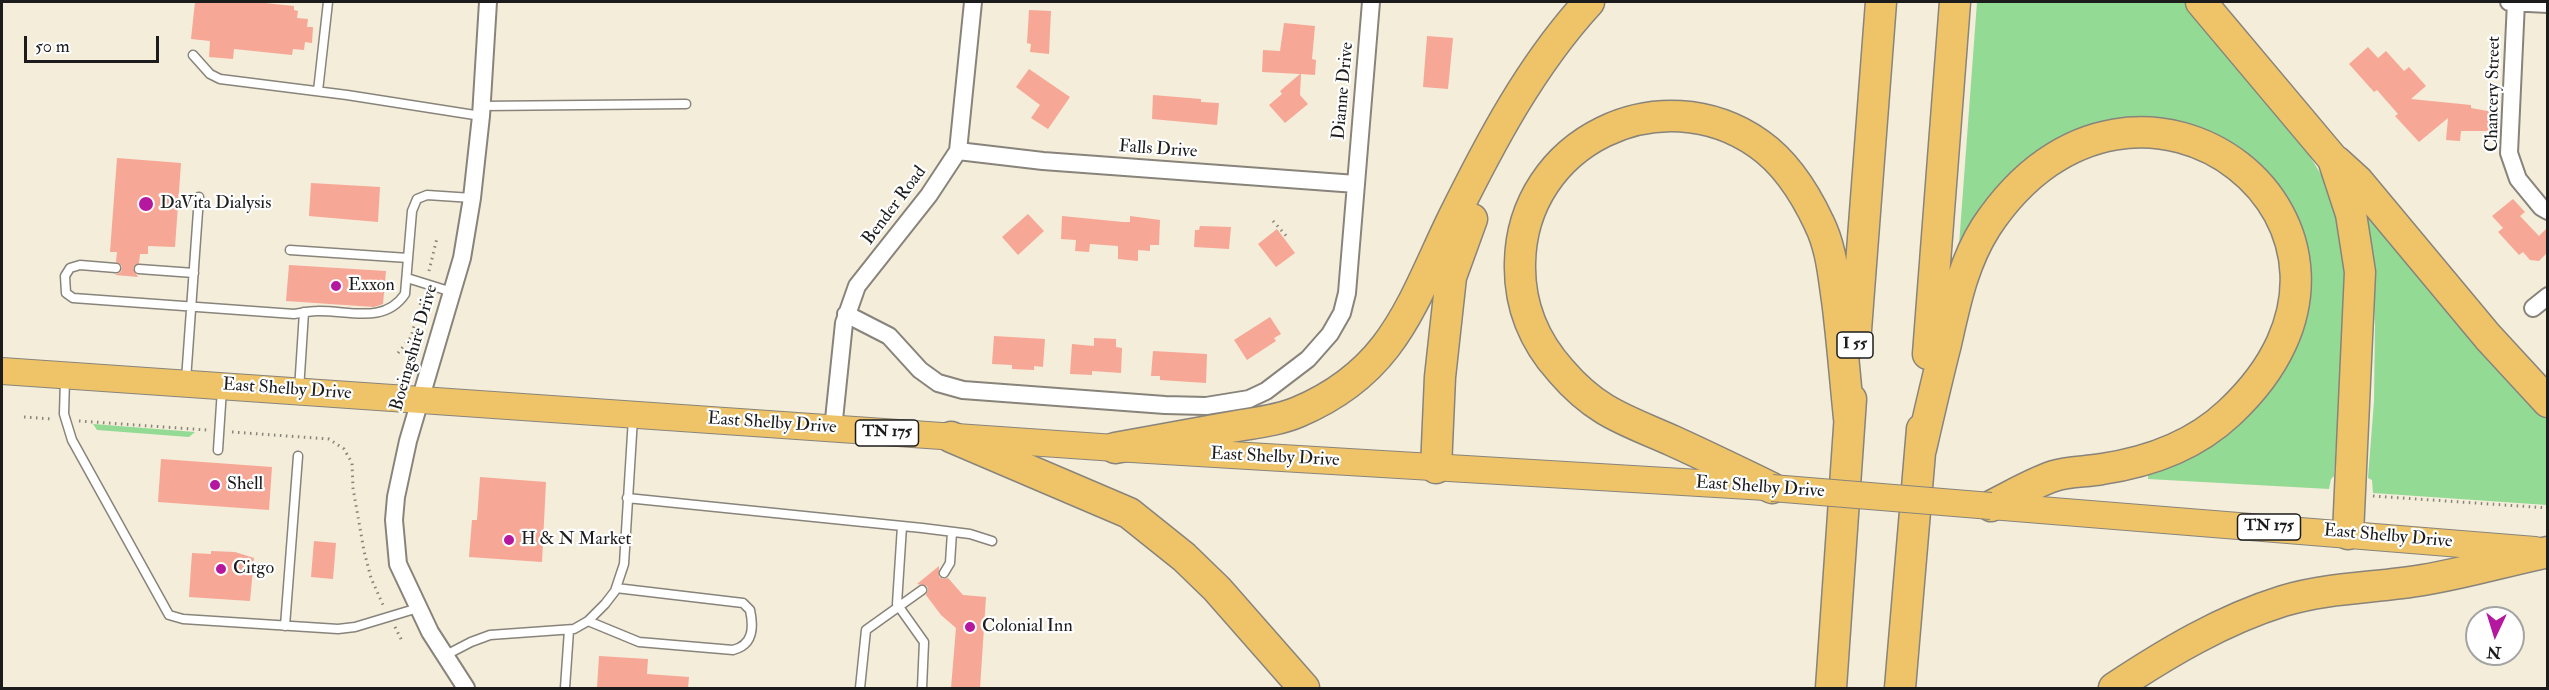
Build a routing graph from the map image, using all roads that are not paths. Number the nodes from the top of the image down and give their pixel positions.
1 (328, 2) edge
2 (488, 2) edge
3 (973, 2) edge
4 (1371, 2) edge
5 (1589, 2) edge
6 (1881, 2) edge
7 (1955, 2) edge
8 (2201, 2) edge
9 (2509, 2) edge
10 (2516, 2) edge
11 (2547, 4) edge
12 (193, 55) dead end
13 (318, 91) junction
14 (686, 104) dead end
15 (482, 111) junction
16 (1507, 117) junction
17 (958, 151) junction
18 (2333, 159) junction
19 (1356, 184) junction
20 (199, 197) dead end
21 (472, 198) junction
22 (2547, 210) edge
23 (290, 250) dead end
24 (408, 258) junction
25 (116, 267) dead end
26 (139, 269) dead end
27 (194, 273) junction
28 (407, 278) junction
29 (452, 292) junction
30 (2547, 296) edge
31 (191, 307) junction
32 (2533, 308) dead end
33 (304, 312) junction
34 (846, 314) junction
35 (2, 371) edge
36 (65, 375) junction
37 (186, 383) junction
38 (222, 386) junction
39 (299, 391) junction
40 (421, 399) junction
41 (2547, 402) edge
42 (633, 415) junction
43 (1849, 418) junction
44 (833, 429) junction
45 (951, 437) junction
46 (1115, 448) junction
47 (1921, 449) junction
48 (218, 450) dead end
49 (298, 456) dead end
50 (1436, 468) junction
51 (1772, 488) junction
52 (627, 498) junction
53 (1990, 506) junction
54 (902, 526) junction
55 (952, 532) junction
56 (2348, 534) junction
57 (992, 541) dead end
58 (2547, 551) edge
59 (944, 573) dead end
60 (616, 588) junction
61 (922, 590) dead end
62 (418, 608) junction
63 (899, 608) junction
64 (588, 621) junction
65 (285, 626) junction
66 (569, 630) junction
67 (446, 655) junction
68 (466, 688) edge
69 (565, 688) edge
70 (860, 688) edge
71 (922, 688) edge
72 (1304, 688) edge
73 (1831, 688) edge
74 (1900, 688) edge
75 (2114, 688) edge

1 - 13 lane
2 - 15 street, Boeingshire Drive
3 - 17 street, Bender Road
4 - 19 street, Dianne Drive
5 - 16 highway
6 - 43 highway, I 55
7 - 47 highway
8 - 18 highway
9 - 10 street
10 - 11 street
10 - 22 street, Chancery Street
12 - 13 lane
13 - 15 lane
14 - 15 lane
15 - 21 street, Boeingshire Drive
16 - 46 highway
16 - 50 highway
17 - 19 street, Falls Drive
17 - 34 street, Bender Road
18 - 41 highway
18 - 56 highway
19 - 34 street, Dianne Drive
20 - 27 lane
21 - 24 lane
21 - 29 street, Boeingshire Drive
23 - 24 lane
24 - 28 lane
25 - 31 lane
26 - 27 lane
27 - 31 lane
28 - 29 lane
28 - 33 lane
29 - 40 street, Boeingshire Drive
30 - 32 street
31 - 33 lane
31 - 37 lane
33 - 39 lane
34 - 44 street, Bender Road
35 - 36 main road, East Shelby Drive / TN 175
36 - 37 main road, East Shelby Drive / TN 175
36 - 65 lane
37 - 38 main road, East Shelby Drive / TN 175
38 - 39 main road, East Shelby Drive / TN 175
38 - 48 lane
39 - 40 main road, East Shelby Drive / TN 175
40 - 42 main road, East Shelby Drive / TN 175
40 - 62 street, Boeingshire Drive
42 - 44 main road, East Shelby Drive / TN 175
42 - 52 lane
43 - 51 highway
43 - 73 highway, I 55
44 - 45 main road, East Shelby Drive / TN 175
45 - 46 main road, East Shelby Drive / TN 175
45 - 72 highway
46 - 50 main road, East Shelby Drive / TN 175
47 - 53 highway
47 - 74 highway
49 - 65 lane
50 - 51 main road, East Shelby Drive / TN 175
51 - 53 main road, East Shelby Drive / TN 175, bridge
52 - 54 lane
52 - 60 lane
53 - 56 main road, East Shelby Drive / TN 175
54 - 55 lane
54 - 63 lane
55 - 57 lane
55 - 59 lane
56 - 58 main road, East Shelby Drive / TN 175
58 - 75 highway
60 - 64 lane
60 - 64 lane
61 - 63 lane
62 - 65 lane
62 - 67 street, Boeingshire Drive
63 - 70 lane
63 - 71 lane
64 - 66 lane
66 - 67 lane
66 - 69 lane
67 - 68 street, Boeingshire Drive

